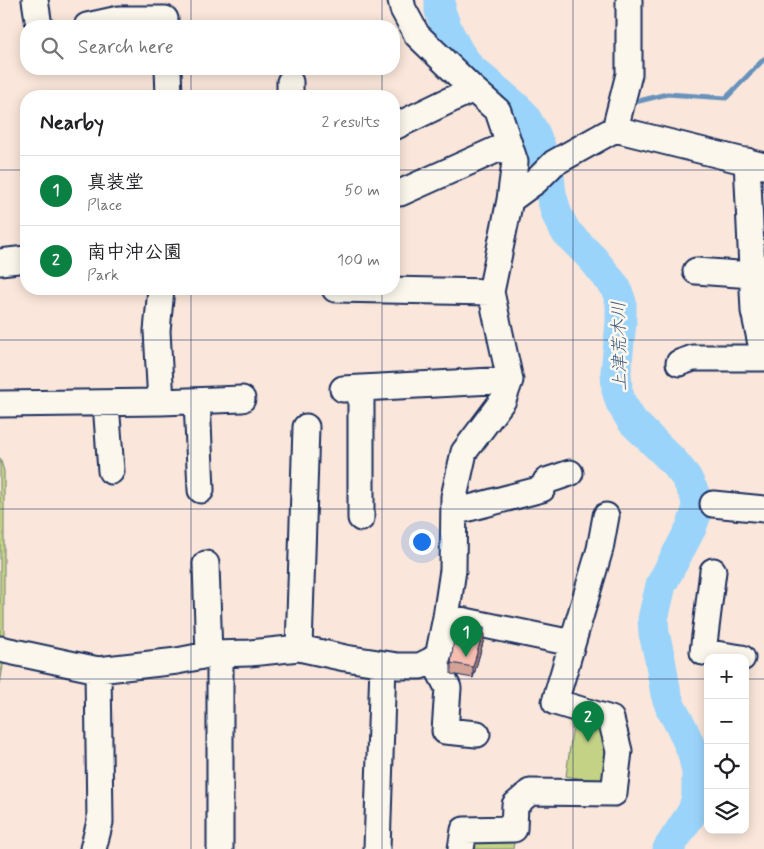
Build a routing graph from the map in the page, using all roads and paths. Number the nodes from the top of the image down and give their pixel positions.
1 (35, 0) edge
2 (401, 0) edge
3 (629, 0) edge
4 (38, 20) edge
5 (114, 20) edge
6 (165, 20) edge
7 (168, 75) edge
8 (473, 89) junction
9 (169, 90) edge
10 (400, 123) edge
11 (615, 129) junction
12 (509, 144) junction
13 (755, 164) edge
14 (400, 192) dead end
15 (510, 200) junction
16 (20, 260) edge
17 (0, 262) edge
18 (696, 271) dead end
19 (752, 275) junction
20 (400, 290) edge
21 (491, 292) junction
22 (160, 295) edge
23 (764, 358) edge
24 (679, 362) dead end
25 (510, 380) junction
26 (242, 399) dead end
27 (197, 401) junction
28 (161, 402) junction
29 (106, 403) junction
30 (0, 404) edge
31 (306, 427) dead end
32 (111, 471) dead end
33 (570, 473) dead end
34 (201, 490) dead end
35 (713, 504) dead end
36 (764, 509) edge
37 (454, 512) junction
38 (606, 516) dead end
39 (361, 518) dead end
40 (206, 564) dead end
41 (713, 571) dead end
42 (446, 617) junction
43 (572, 643) junction
44 (299, 648) junction
45 (0, 649) edge
46 (214, 654) junction
47 (717, 654) edge
48 (433, 659) junction
49 (749, 659) edge
50 (764, 661) edge
51 (383, 664) junction
52 (98, 670) junction
53 (477, 734) dead end
54 (93, 849) edge
55 (220, 849) edge
56 (377, 849) edge
57 (461, 849) edge

1 - 4 street
2 - 8 street
3 - 11 street
5 - 6 street
7 - 9 street
8 - 10 street
8 - 12 street
11 - 13 street
11 - 15 street
12 - 14 street
12 - 15 street
13 - 19 street
15 - 21 street
16 - 17 street
18 - 19 street
19 - 23 street
20 - 21 street
21 - 25 street
22 - 28 street
23 - 24 street
25 - 37 street
25 - 39 street
26 - 27 street
27 - 28 street
27 - 34 street
28 - 29 street
29 - 30 street
29 - 32 street
31 - 44 street
33 - 37 street
35 - 36 street
37 - 42 street
38 - 43 street
40 - 46 street
41 - 47 street
42 - 43 street
42 - 48 street
43 - 57 street
44 - 46 street
44 - 51 street
45 - 52 street
46 - 52 street
46 - 55 street
48 - 51 street
48 - 53 street
49 - 50 street
51 - 56 street
52 - 54 street

